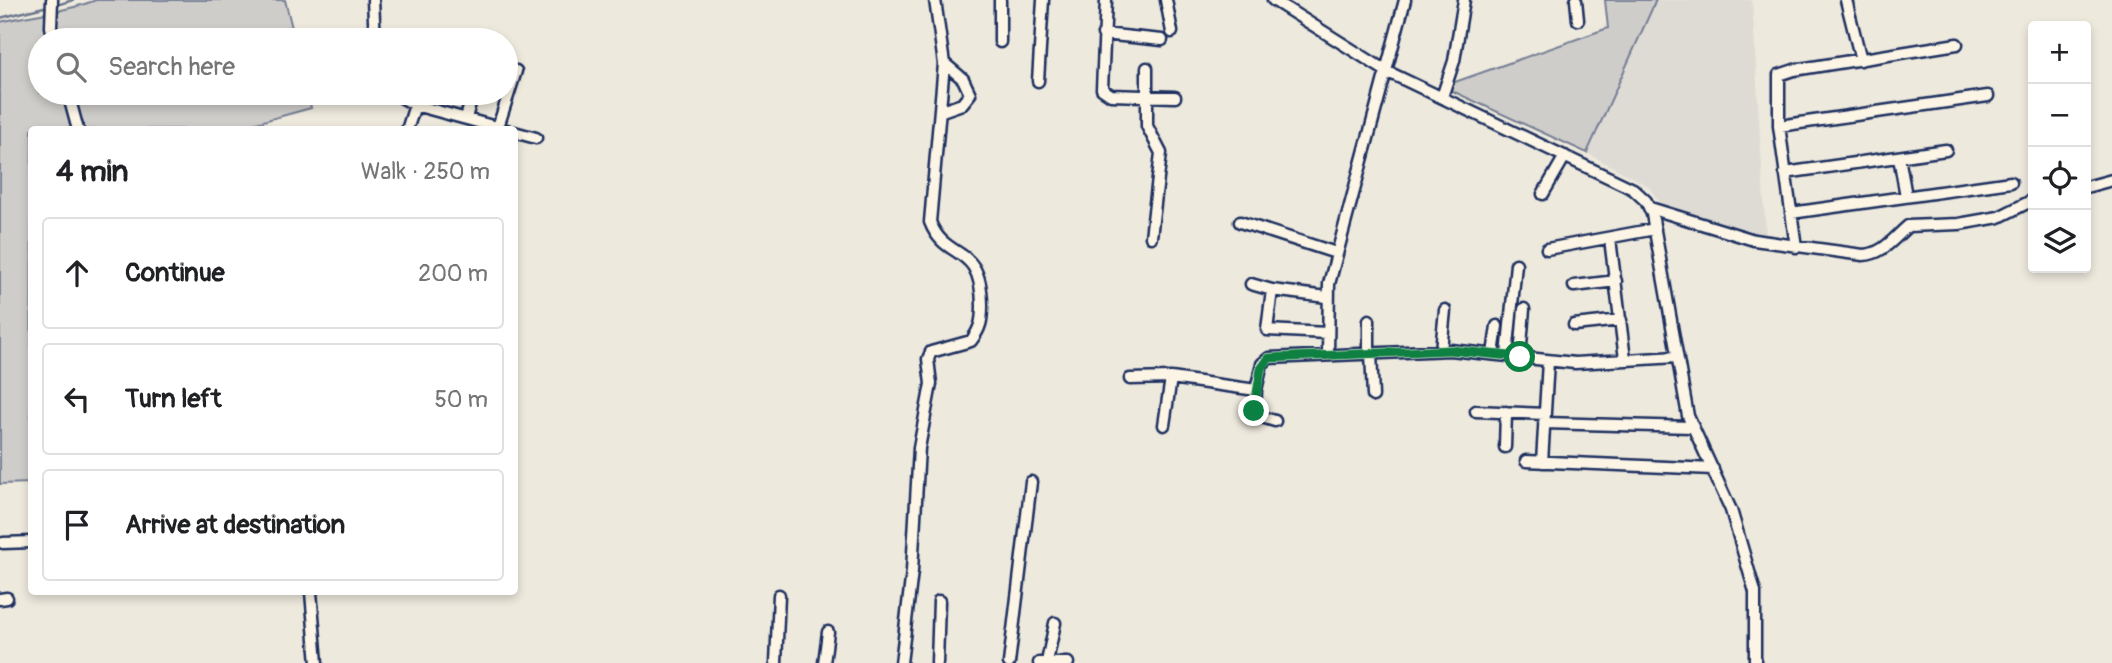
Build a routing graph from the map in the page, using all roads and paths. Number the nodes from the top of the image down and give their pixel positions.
1 (52, 0) edge
2 (373, 0) edge
3 (935, 0) edge
4 (1000, 0) edge
5 (1043, 0) edge
6 (1106, 0) edge
7 (1166, 0) edge
8 (1273, 0) edge
9 (1405, 0) edge
10 (1464, 0) edge
11 (1576, 0) edge
12 (1846, 0) edge
13 (1578, 20) dead end
14 (51, 28) edge
15 (374, 28) edge
16 (1172, 32) dead end
17 (1103, 34) junction
18 (1162, 40) dead end
19 (1000, 42) dead end
20 (1957, 44) dead end
21 (1861, 61) junction
22 (944, 63) junction
23 (1147, 68) dead end
24 (1386, 71) junction
25 (1038, 81) dead end
26 (1147, 96) junction
27 (1987, 96) dead end
28 (1175, 97) dead end
29 (1442, 97) junction
30 (71, 105) edge
31 (415, 105) joint
32 (469, 105) edge
33 (508, 105) edge
34 (942, 111) junction
35 (466, 118) junction
36 (1779, 125) junction
37 (77, 126) edge
38 (408, 126) edge
39 (495, 126) edge
40 (502, 126) edge
41 (518, 133) edge
42 (536, 138) dead end
43 (1946, 150) dead end
44 (1564, 156) junction
45 (1899, 157) junction
46 (1785, 173) junction
47 (2112, 180) edge
48 (2011, 182) dead end
49 (2091, 186) edge
50 (1543, 194) dead end
51 (1906, 196) junction
52 (2028, 202) edge
53 (1650, 208) junction
54 (1791, 213) junction
55 (1240, 222) dead end
56 (1655, 229) junction
57 (1151, 237) dead end
58 (1610, 239) junction
59 (1797, 247) junction
60 (1547, 249) dead end
61 (1336, 253) junction
62 (1516, 264) dead end
63 (1616, 281) junction
64 (1251, 284) dead end
65 (1574, 285) dead end
66 (1272, 290) junction
67 (1327, 297) junction
68 (1524, 309) dead end
69 (1445, 310) dead end
70 (1369, 320) dead end
71 (1620, 320) junction
72 (1497, 326) dead end
73 (1574, 326) dead end
74 (1327, 333) junction
75 (1441, 350) junction
76 (1370, 353) junction
77 (1493, 354) junction
78 (1328, 355) junction
79 (1507, 356) junction
80 (1520, 357) junction
81 (1677, 357) junction
82 (1625, 359) junction
83 (1548, 361) junction
84 (1171, 378) junction
85 (1130, 379) dead end
86 (1256, 390) junction
87 (1373, 396) dead end
88 (1476, 411) dead end
89 (1506, 412) junction
90 (1545, 419) junction
91 (1275, 421) dead end
92 (1164, 425) dead end
93 (1692, 427) junction
94 (1505, 447) dead end
95 (1526, 461) dead end
96 (1542, 462) junction
97 (1713, 469) junction
98 (1031, 482) dead end
99 (28, 542) edge
100 (2, 543) dead end
101 (311, 595) edge
102 (779, 595) dead end
103 (939, 601) dead end
104 (1055, 624) dead end
105 (828, 632) dead end
106 (1047, 662) edge
107 (317, 663) edge
108 (776, 663) edge
109 (824, 663) edge
110 (901, 663) edge
111 (937, 663) edge
112 (1009, 663) edge
113 (1039, 663) edge
114 (1061, 663) edge
115 (1068, 663) edge
116 (1755, 663) edge

1 - 14 street
2 - 15 street
3 - 22 street
4 - 19 street
5 - 25 street
6 - 17 street
7 - 16 street
8 - 24 street
9 - 24 street
10 - 29 street
11 - 13 street
12 - 21 street
17 - 18 street
17 - 26 street
20 - 21 street
21 - 36 street
22 - 34 street
22 - 34 street
23 - 26 street
24 - 29 street
24 - 61 street
26 - 28 street
26 - 57 street
27 - 36 street
29 - 44 street
30 - 37 street
31 - 35 street
31 - 38 street
32 - 35 street
33 - 40 street
34 - 110 street
35 - 39 street
36 - 46 street
41 - 42 street
43 - 45 street
44 - 50 street
44 - 53 street
45 - 46 street
45 - 51 street
46 - 54 street
47 - 49 street
48 - 51 street
51 - 54 street
52 - 59 street
53 - 56 street
53 - 59 street
54 - 59 street
55 - 61 street
56 - 58 street
56 - 81 street
58 - 60 street
58 - 63 street
61 - 67 street
62 - 79 street
63 - 65 street
63 - 71 street
64 - 66 street
66 - 67 street
66 - 74 street
67 - 74 street
68 - 80 street
69 - 75 street
70 - 76 street
71 - 73 street
71 - 82 street
72 - 77 street
74 - 78 street
75 - 76 street
75 - 77 street
76 - 78 street
76 - 87 street
77 - 79 street
78 - 86 street
79 - 80 street
80 - 83 street
81 - 82 street
81 - 93 street
82 - 83 street
83 - 90 street
84 - 85 street
84 - 86 street
84 - 92 street
86 - 91 street
88 - 89 street
89 - 90 street
89 - 94 street
90 - 93 street
90 - 96 street
93 - 97 street
95 - 96 street
96 - 97 street
97 - 116 street
98 - 112 street
99 - 100 street
101 - 107 street
102 - 108 street
103 - 111 street
104 - 106 street
105 - 109 street
106 - 113 street
106 - 114 street
114 - 115 street

